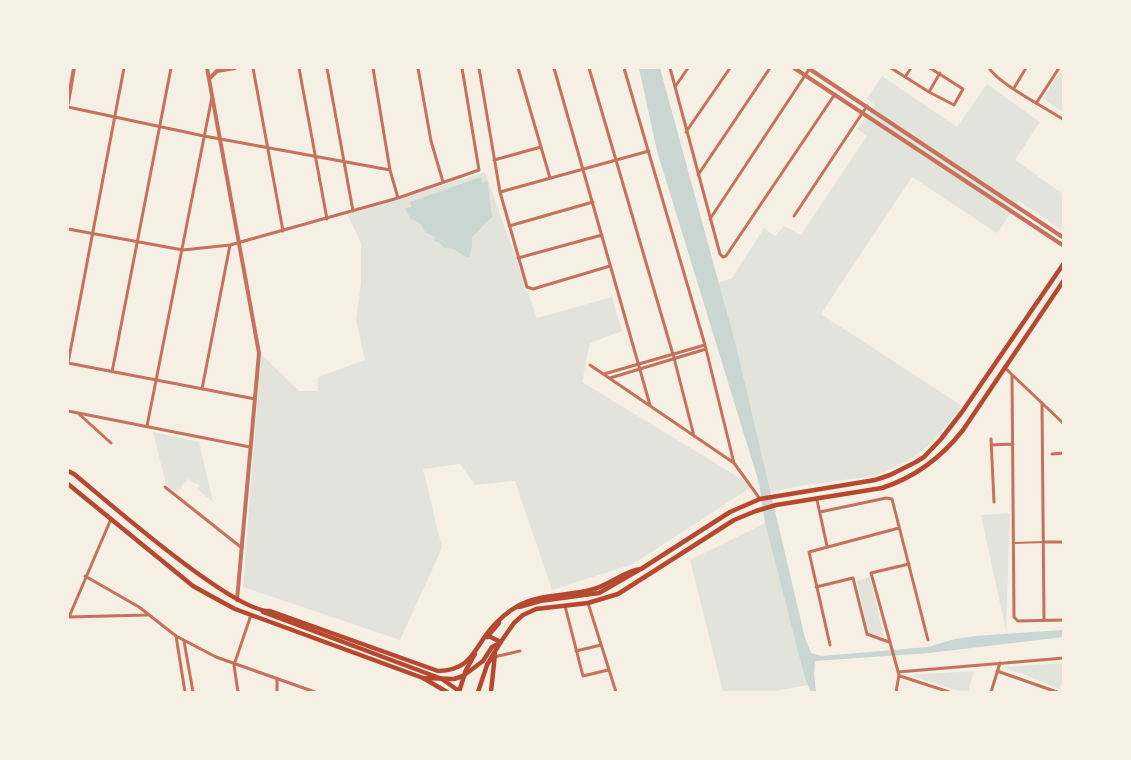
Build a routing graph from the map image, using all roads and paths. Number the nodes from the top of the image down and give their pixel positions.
1 (74, 68) edge
2 (124, 68) edge
3 (171, 68) edge
4 (207, 68) edge
5 (235, 68) edge
6 (253, 68) edge
7 (299, 68) edge
8 (327, 68) edge
9 (373, 68) edge
10 (418, 68) edge
11 (462, 68) edge
12 (479, 68) edge
13 (518, 68) edge
14 (554, 68) edge
15 (589, 68) edge
16 (624, 68) edge
17 (670, 68) edge
18 (688, 68) edge
19 (730, 68) edge
20 (770, 68) edge
21 (794, 68) edge
22 (809, 68) edge
23 (891, 68) edge
24 (911, 68) edge
25 (930, 68) edge
26 (989, 68) edge
27 (1026, 68) edge
28 (1061, 68) edge
29 (805, 74) junction
30 (940, 74) junction
31 (905, 77) junction
32 (209, 82) junction
33 (675, 87) junction
34 (1014, 87) junction
35 (929, 92) junction
36 (835, 94) junction
37 (212, 95) junction
38 (68, 102) edge
39 (1037, 102) junction
40 (867, 106) junction
41 (68, 107) edge
42 (863, 113) junction
43 (114, 116) junction
44 (1063, 117) edge
45 (159, 126) junction
46 (687, 132) junction
47 (204, 136) junction
48 (220, 138) junction
49 (924, 145) junction
50 (267, 147) junction
51 (541, 147) junction
52 (649, 151) junction
53 (920, 151) junction
54 (315, 156) junction
55 (493, 160) junction
56 (615, 160) junction
57 (344, 162) junction
58 (584, 169) junction
59 (390, 170) junction
60 (698, 175) junction
61 (550, 178) junction
62 (443, 182) junction
63 (500, 192) junction
64 (398, 198) junction
65 (593, 202) junction
66 (353, 211) junction
67 (794, 216) dead end
68 (327, 219) junction
69 (710, 219) junction
70 (509, 226) junction
71 (68, 229) edge
72 (283, 231) junction
73 (92, 234) junction
74 (602, 235) junction
75 (1064, 238) edge
76 (136, 243) junction
77 (238, 243) junction
78 (230, 245) junction
79 (1064, 246) edge
80 (183, 250) junction
81 (518, 258) junction
82 (1064, 263) edge
83 (610, 266) junction
84 (1064, 280) edge
85 (705, 347) junction
86 (673, 356) junction
87 (68, 363) edge
88 (639, 363) junction
89 (590, 365) dead end
90 (1004, 367) junction
91 (641, 369) junction
92 (112, 372) junction
93 (604, 374) junction
94 (1012, 375) junction
95 (610, 378) junction
96 (156, 380) junction
97 (202, 389) junction
98 (255, 399) junction
99 (1042, 403) junction
100 (650, 405) junction
101 (68, 411) edge
102 (78, 413) junction
103 (1064, 424) edge
104 (147, 426) junction
105 (694, 436) junction
106 (991, 439) dead end
107 (111, 443) dead end
108 (1013, 444) junction
109 (992, 445) junction
110 (250, 447) junction
111 (1064, 453) edge
112 (1052, 454) dead end
113 (734, 463) junction
114 (68, 471) edge
115 (68, 484) edge
116 (165, 487) dead end
117 (761, 499) junction
118 (817, 500) junction
119 (994, 502) dead end
120 (820, 512) junction
121 (111, 519) junction
122 (899, 528) junction
123 (1044, 542) junction
124 (1064, 542) edge
125 (1014, 543) junction
126 (827, 546) junction
127 (242, 548) junction
128 (909, 564) junction
129 (641, 569) junction
130 (85, 576) junction
131 (816, 587) junction
132 (237, 600) junction
133 (588, 603) junction
134 (565, 606) junction
135 (263, 612) junction
136 (147, 615) junction
137 (251, 615) junction
138 (68, 617) edge
139 (1044, 620) junction
140 (1064, 620) edge
141 (486, 635) junction
142 (176, 636) junction
143 (928, 640) dead end
144 (184, 641) junction
145 (889, 642) junction
146 (500, 643) junction
147 (601, 645) junction
148 (830, 645) dead end
149 (520, 651) dead end
150 (576, 651) junction
151 (494, 657) junction
152 (1064, 658) edge
153 (1000, 663) junction
154 (234, 665) junction
155 (608, 670) junction
156 (997, 671) junction
157 (898, 674) junction
158 (276, 678) junction
159 (423, 678) junction
160 (313, 692) edge
161 (185, 693) edge
162 (193, 693) edge
163 (238, 693) edge
164 (277, 693) edge
165 (447, 693) edge
166 (460, 693) edge
167 (478, 693) edge
168 (491, 693) edge
169 (616, 693) edge
170 (896, 693) edge
171 (949, 693) edge
172 (991, 693) edge
173 (1057, 693) edge

1 - 38 street
2 - 43 street
3 - 45 street
4 - 32 street
5 - 32 street
6 - 50 street
7 - 54 street
8 - 57 street
9 - 59 street
10 - 62 street
11 - 62 street
12 - 55 street
13 - 51 street
14 - 58 street
15 - 56 street
16 - 52 street
17 - 33 street
18 - 33 street
19 - 46 street
20 - 60 street
21 - 29 street
22 - 29 street
22 - 40 street
23 - 31 street
24 - 31 street
25 - 30 street
26 - 34 street
27 - 34 street
28 - 39 street
29 - 36 street
29 - 69 street
30 - 35 street
30 - 35 street
31 - 35 street
32 - 37 street
33 - 46 street
34 - 39 street
36 - 42 street
36 - 69 street
37 - 47 street
37 - 48 street
39 - 44 street
40 - 42 street
40 - 49 street
41 - 43 street
42 - 53 street
42 - 67 street
43 - 45 street
43 - 73 street
45 - 47 street
45 - 76 street
46 - 60 street
47 - 48 street
47 - 80 street
48 - 50 street
48 - 77 street
49 - 53 street
49 - 75 street
50 - 54 street
50 - 72 street
51 - 55 street
51 - 61 street
52 - 56 street
52 - 85 street
53 - 79 street
54 - 57 street
54 - 68 street
55 - 63 street
56 - 58 street
56 - 86 street
57 - 59 street
57 - 66 street
58 - 61 street
58 - 65 street
59 - 64 street
60 - 69 street
61 - 63 street
62 - 64 street
63 - 70 street
64 - 66 street
65 - 70 street
65 - 74 street
66 - 68 street
68 - 72 street
70 - 81 street
71 - 73 street
72 - 77 street
73 - 76 street
73 - 87 street
74 - 81 street
74 - 83 street
76 - 80 street
76 - 92 street
77 - 78 street
77 - 98 street
78 - 80 street
78 - 97 street
80 - 96 street
81 - 83 street
82 - 117 main road
83 - 88 street
84 - 90 main road
85 - 86 street
85 - 113 street
86 - 88 street
86 - 91 street
86 - 105 street
87 - 92 street
88 - 91 street
88 - 93 street
89 - 93 street
90 - 94 street
90 - 118 main road
91 - 95 street
91 - 100 street
92 - 96 street
93 - 95 street
94 - 99 street
94 - 108 street
95 - 100 street
96 - 97 street
96 - 104 street
97 - 98 street
98 - 110 street
99 - 103 street
99 - 123 street
100 - 105 street
101 - 102 street
102 - 104 street
102 - 107 street
104 - 110 street
105 - 113 street
106 - 109 street
108 - 109 street
108 - 125 street
109 - 119 street
110 - 127 street
111 - 112 street
113 - 117 street
114 - 132 main road
115 - 121 main road
116 - 127 street
117 - 129 main road
118 - 120 street
118 - 133 main road
120 - 122 street
120 - 126 street
121 - 130 street
121 - 137 main road
122 - 126 street
122 - 128 street
123 - 124 street
123 - 125 street
123 - 139 street
125 - 139 street
126 - 131 street
127 - 132 street
128 - 143 street
128 - 145 street
129 - 141 main road
129 - 166 main road
130 - 136 street
130 - 138 street
131 - 145 street
131 - 148 street
132 - 135 main road
133 - 134 main road
133 - 147 street
134 - 146 main road
134 - 150 street
135 - 141 main road
135 - 166 main road
136 - 138 street
136 - 142 street
137 - 154 street
137 - 159 main road
139 - 140 street
141 - 146 main road
142 - 144 street
142 - 161 street
144 - 154 street
144 - 162 street
145 - 157 street
146 - 151 main road
146 - 159 main road
146 - 167 main road
147 - 150 street
147 - 155 street
149 - 151 street
150 - 155 street
151 - 168 main road
152 - 153 street
153 - 156 street
153 - 157 street
154 - 158 street
154 - 163 street
155 - 169 street
156 - 172 street
156 - 173 street
157 - 170 street
157 - 171 street
158 - 160 street
158 - 164 street
159 - 165 main road

